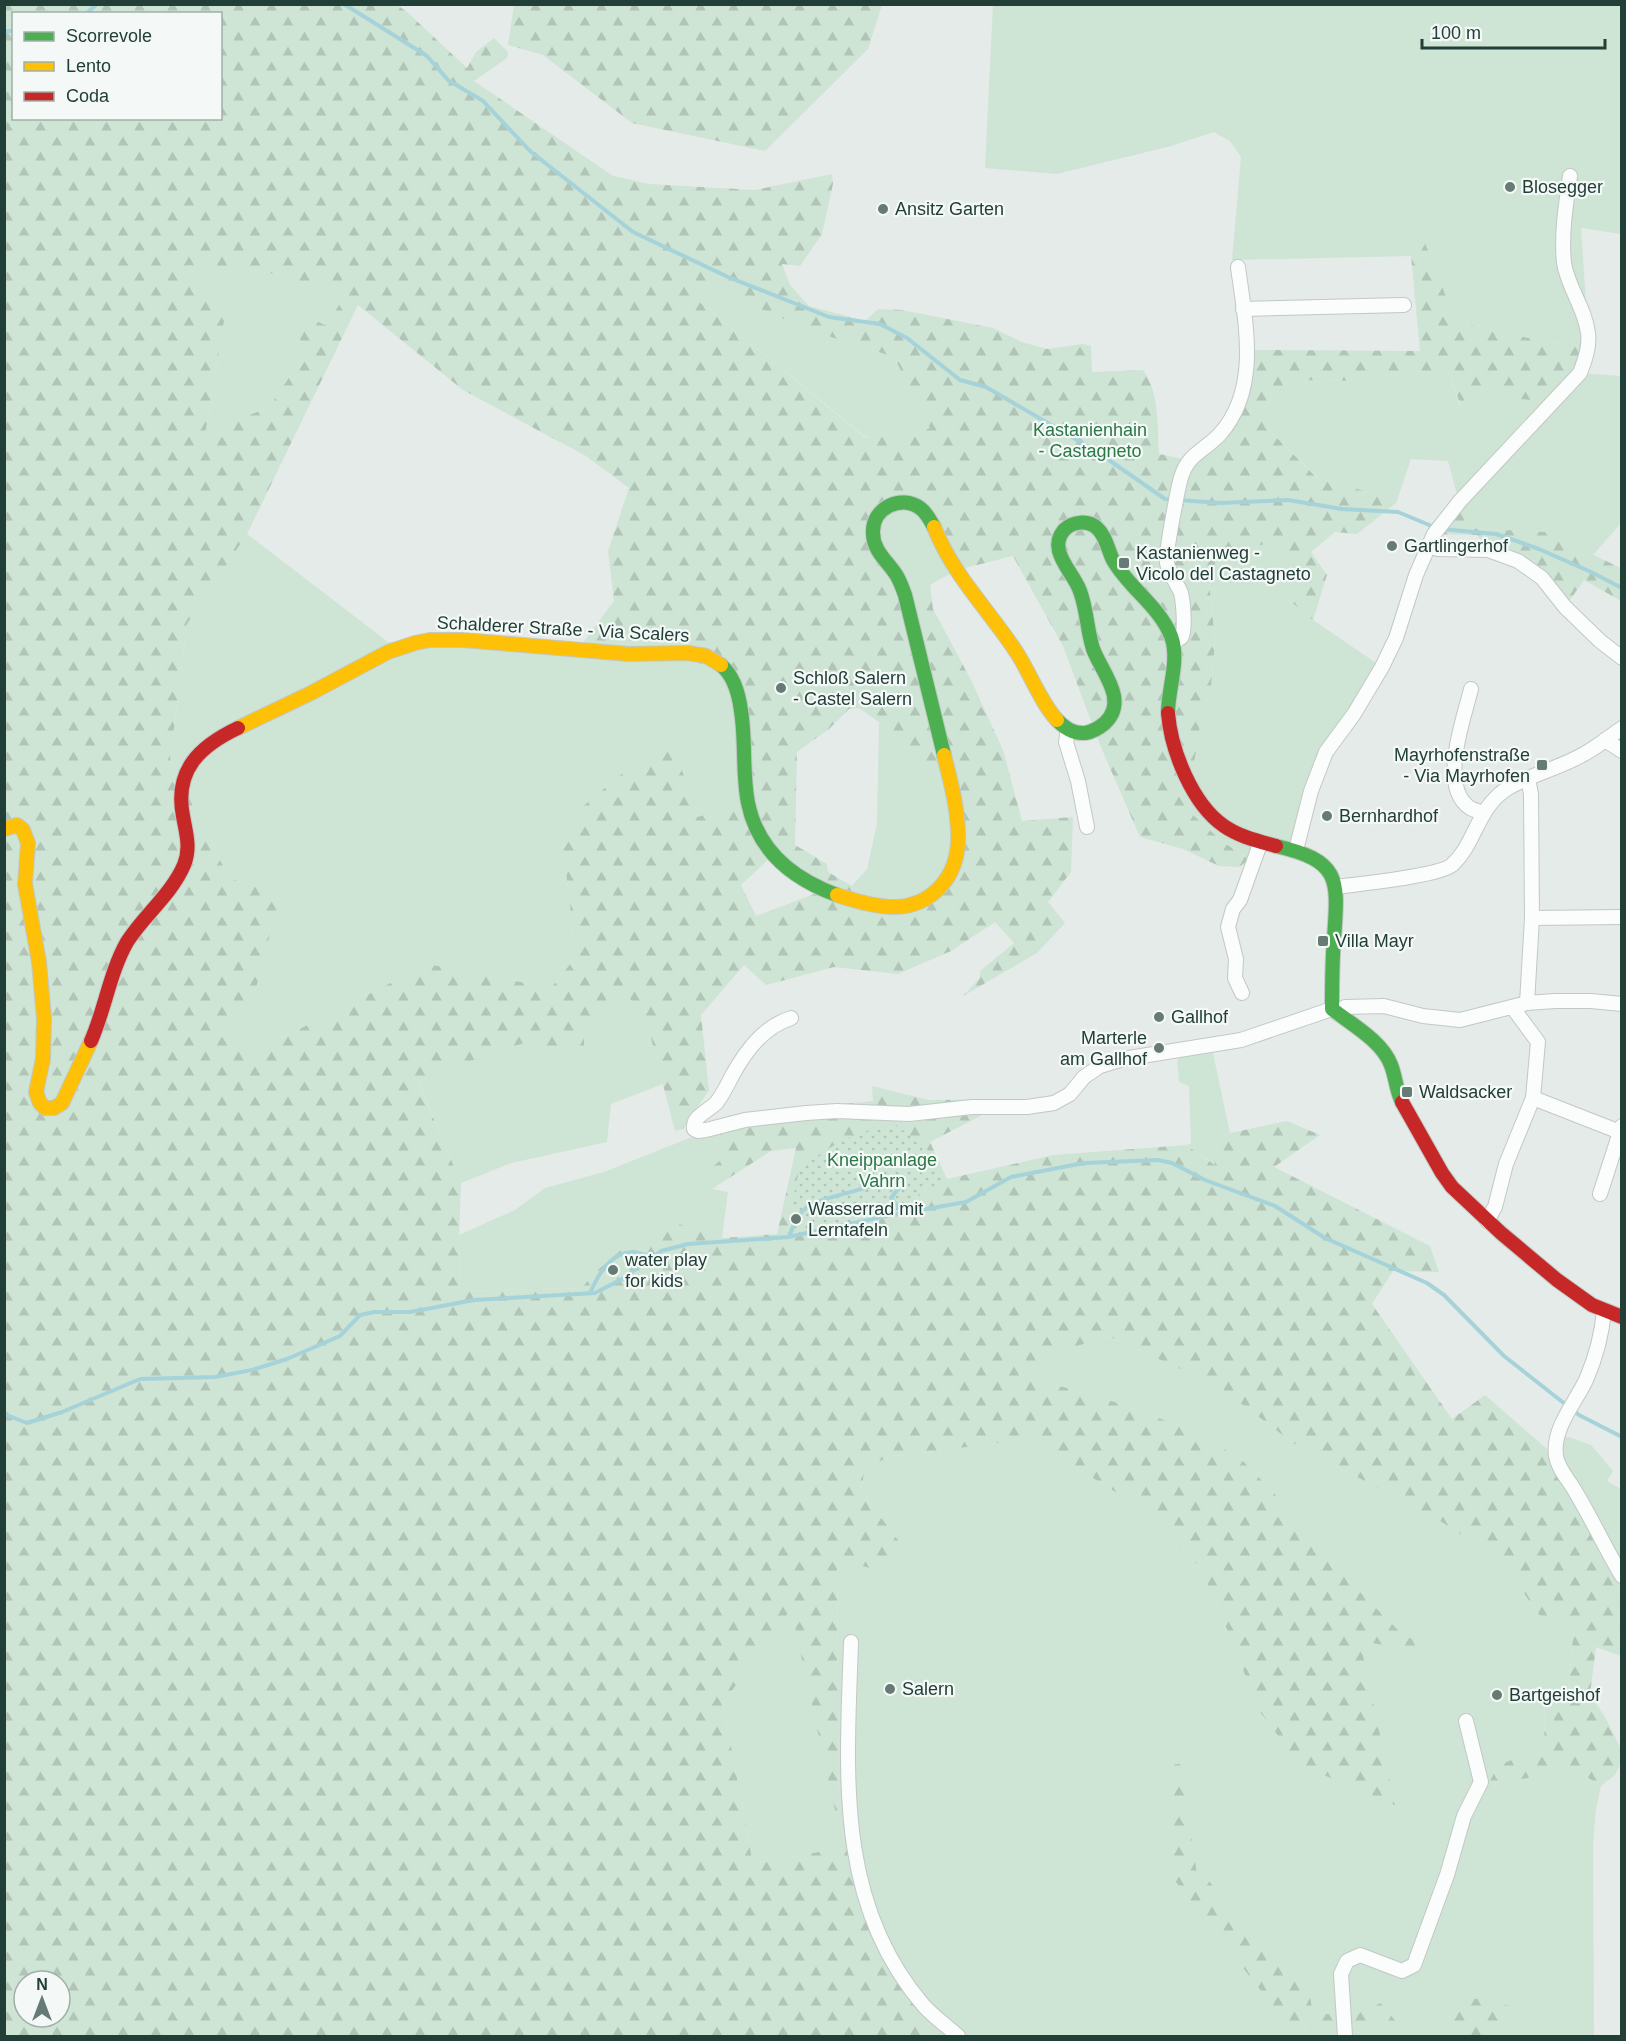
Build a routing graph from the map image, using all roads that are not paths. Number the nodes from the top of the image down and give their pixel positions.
1 (1570, 176) dead end
2 (1238, 267) dead end
3 (1404, 305) dead end
4 (1243, 309) junction
5 (1434, 534) junction
6 (1173, 643) junction
7 (1622, 658) edge
8 (1471, 690) dead end
9 (1622, 728) edge
10 (1068, 730) junction
11 (1605, 740) junction
12 (1622, 751) edge
13 (1528, 780) junction
14 (1483, 813) junction
15 (1087, 827) dead end
16 (4, 829) edge
17 (1260, 844) junction
18 (1296, 850) junction
19 (1336, 887) junction
20 (1622, 917) edge
21 (1532, 918) junction
22 (1242, 993) dead end
23 (1527, 1003) junction
24 (1622, 1005) edge
25 (1513, 1008) junction
26 (1335, 1012) junction
27 (791, 1018) dead end
28 (1533, 1098) junction
29 (1621, 1129) edge
30 (1600, 1194) dead end
31 (1486, 1221) junction
32 (1604, 1310) junction
33 (1622, 1317) edge
34 (1622, 1576) edge
35 (851, 1642) dead end
36 (1466, 1720) dead end
37 (958, 2037) edge
38 (1345, 2037) edge

1 - 5 street
2 - 4 street
3 - 4 street
4 - 6 street
5 - 7 street
5 - 18 street
6 - 10 street
6 - 17 street
8 - 14 street
9 - 11 street
10 - 15 street
10 - 16 street, Schalderer Straße - Via Scalers
11 - 12 street
11 - 13 street
13 - 14 street
13 - 21 street
14 - 19 street
17 - 18 street
17 - 22 street
18 - 19 street
19 - 26 street
20 - 21 street
21 - 23 street
23 - 24 street
23 - 25 street
25 - 26 street
25 - 28 street
26 - 27 street
26 - 31 street
28 - 29 street
28 - 31 street
29 - 30 street
31 - 32 street
32 - 33 street
32 - 34 street
35 - 37 street
36 - 38 street

